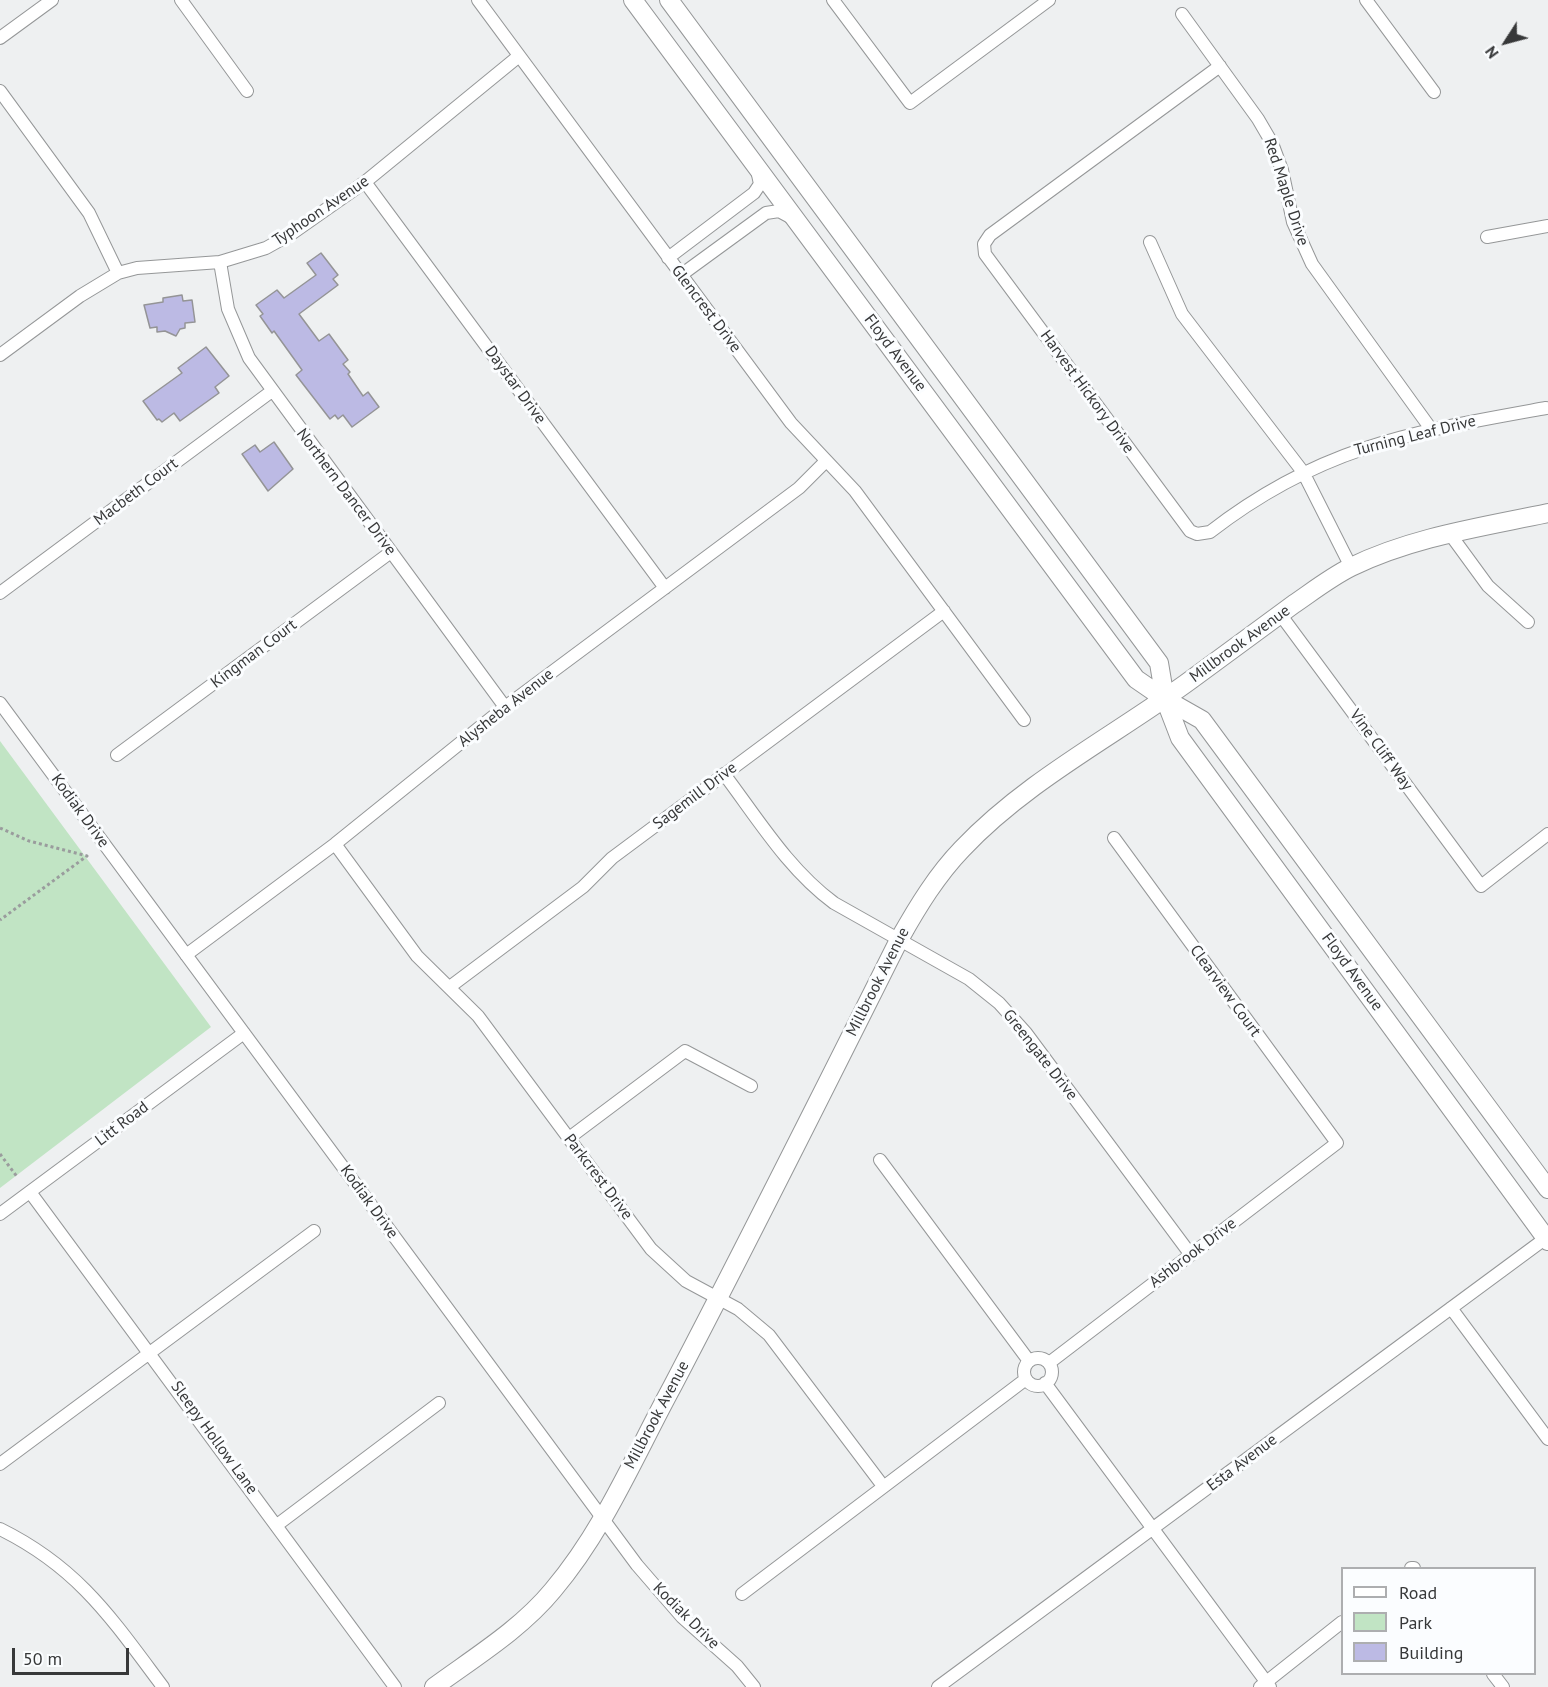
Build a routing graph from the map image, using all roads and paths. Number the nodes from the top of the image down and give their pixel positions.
1 (52, 0) edge
2 (181, 0) edge
3 (478, 0) edge
4 (633, 0) edge
5 (669, 0) edge
6 (833, 0) edge
7 (1049, 0) edge
8 (1366, 0) edge
9 (1182, 14) dead end
10 (0, 38) edge
11 (519, 56) junction
12 (1220, 66) junction
13 (0, 91) edge
14 (247, 91) dead end
15 (1434, 92) dead end
16 (756, 166) junction
17 (365, 182) junction
18 (796, 220) junction
19 (1548, 226) edge
20 (1487, 237) dead end
21 (1150, 243) dead end
22 (668, 258) junction
23 (220, 262) junction
24 (118, 273) junction
25 (681, 275) junction
26 (0, 355) edge
27 (272, 391) junction
28 (1546, 408) dead end
29 (1431, 429) junction
30 (826, 461) junction
31 (1303, 472) junction
32 (1548, 513) edge
33 (1197, 534) joint
34 (1450, 534) junction
35 (391, 552) junction
36 (1351, 567) junction
37 (665, 588) junction
38 (0, 593) edge
39 (944, 611) junction
40 (1280, 614) junction
41 (1528, 622) dead end
42 (1165, 699) junction
43 (0, 703) edge
44 (505, 707) junction
45 (1024, 720) dead end
46 (117, 755) dead end
47 (724, 774) junction
48 (0, 828) edge
49 (1548, 834) edge
50 (1114, 838) dead end
51 (335, 844) junction
52 (0, 920) edge
53 (900, 938) junction
54 (186, 955) junction
55 (451, 986) junction
56 (244, 1033) junction
57 (751, 1086) dead end
58 (568, 1138) junction
59 (1337, 1143) joint
60 (0, 1154) edge
61 (880, 1160) dead end
62 (18, 1178) dead end
63 (1548, 1189) edge
64 (30, 1192) junction
65 (0, 1214) edge
66 (314, 1231) dead end
67 (1547, 1239) edge
68 (1191, 1255) junction
69 (718, 1298) junction
70 (1450, 1308) junction
71 (150, 1352) junction
72 (1029, 1360) junction
73 (1049, 1363) junction
74 (1026, 1379) junction
75 (1045, 1383) junction
76 (439, 1403) dead end
77 (1548, 1439) edge
78 (0, 1464) edge
79 (883, 1486) junction
80 (603, 1517) junction
81 (277, 1525) junction
82 (0, 1529) edge
83 (1153, 1529) junction
84 (742, 1594) dead end
85 (1341, 1623) edge
86 (1494, 1675) edge
87 (1265, 1685) edge
88 (163, 1687) edge
89 (395, 1687) edge
90 (434, 1687) edge
91 (754, 1687) edge
92 (938, 1687) edge
93 (1503, 1687) edge

1 - 10 street
2 - 14 street
3 - 11 street, Glencrest Drive
4 - 16 street, Floyd Avenue
5 - 42 street, Floyd Avenue
6 - 7 street
8 - 15 street
9 - 12 street, Red Maple Drive
11 - 17 street, Typhoon Avenue
11 - 22 street, Glencrest Drive
12 - 29 street, Red Maple Drive
12 - 33 street, Harvest Hickory Drive
13 - 24 street
16 - 18 street, Floyd Avenue
16 - 22 street
17 - 23 street, Typhoon Avenue
17 - 37 street, Daystar Drive
18 - 25 street
18 - 42 street, Floyd Avenue
19 - 20 street
21 - 31 street
22 - 25 street, Glencrest Drive
23 - 24 street, Typhoon Avenue
23 - 27 street, Northern Dancer Drive
24 - 26 street, Typhoon Avenue
25 - 30 street, Glencrest Drive
27 - 35 street, Northern Dancer Drive
27 - 38 street, Macbeth Court
28 - 29 street, Turning Leaf Drive
29 - 31 street, Turning Leaf Drive
30 - 37 street, Alysheba Avenue
30 - 39 street, Glencrest Drive
31 - 33 street, Turning Leaf Drive
31 - 36 street
32 - 34 street, Millbrook Avenue
34 - 36 street, Millbrook Avenue
34 - 41 street
35 - 44 street, Northern Dancer Drive
35 - 46 street, Kingman Court
36 - 40 street, Millbrook Avenue
37 - 44 street, Alysheba Avenue
39 - 45 street, Glencrest Drive
39 - 47 street, Sagemill Drive
40 - 42 street, Millbrook Avenue
40 - 49 street, Vine Cliff Way
42 - 53 street, Millbrook Avenue
42 - 63 street, Floyd Avenue
42 - 67 street, Floyd Avenue
43 - 54 street, Kodiak Drive
44 - 51 street, Alysheba Avenue
47 - 53 street, Greengate Drive
47 - 55 street, Sagemill Drive
48 - 52 path
50 - 59 street, Clearview Court
51 - 54 street, Alysheba Avenue
51 - 55 street, Parkcrest Drive
53 - 68 street, Greengate Drive
53 - 69 street, Millbrook Avenue
54 - 56 street, Kodiak Drive
55 - 58 street, Parkcrest Drive
56 - 64 street, Litt Road
56 - 80 street, Kodiak Drive
57 - 58 street
58 - 69 street, Parkcrest Drive
59 - 68 street, Ashbrook Drive
60 - 62 path
61 - 72 street
64 - 65 street, Litt Road
64 - 71 street, Sleepy Hollow Lane
66 - 71 street
67 - 70 street, Esta Avenue
68 - 73 street, Ashbrook Drive
69 - 79 street, Parkcrest Drive
69 - 80 street, Millbrook Avenue
70 - 77 street
70 - 83 street, Esta Avenue
71 - 78 street
71 - 81 street, Sleepy Hollow Lane
72 - 73 street
72 - 74 street
73 - 75 street
74 - 75 street
74 - 79 street
75 - 83 street
76 - 81 street
79 - 84 street
80 - 90 street, Millbrook Avenue
80 - 91 street, Kodiak Drive
81 - 89 street, Sleepy Hollow Lane
82 - 88 street
83 - 87 street
83 - 92 street, Esta Avenue
85 - 87 street
86 - 93 street

